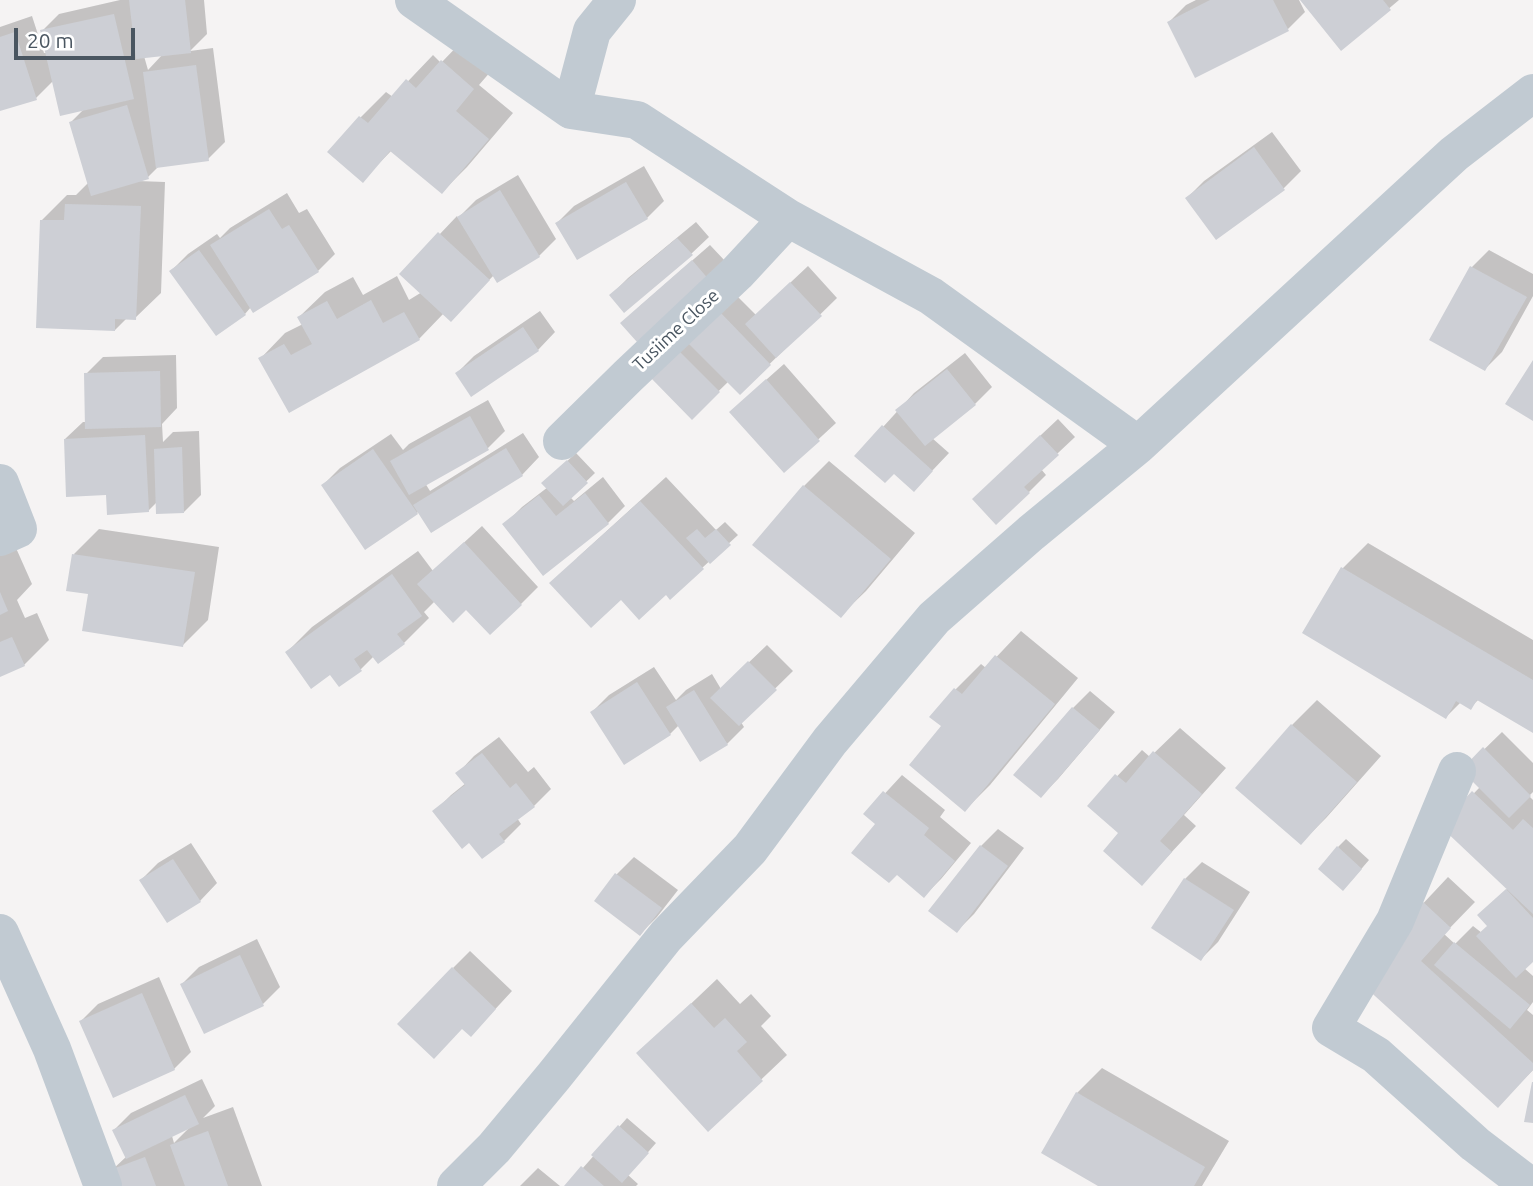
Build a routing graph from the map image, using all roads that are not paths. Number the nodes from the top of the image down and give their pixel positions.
1 (414, 0) edge
2 (617, 0) edge
3 (1533, 93) edge
4 (571, 110) junction
5 (789, 218) junction
6 (562, 441) dead end
7 (1138, 445) junction
8 (0, 483) edge
9 (0, 537) edge
10 (1457, 771) dead end
11 (0, 933) edge
12 (103, 1186) edge
13 (456, 1186) edge
14 (1531, 1186) edge

1 - 4 street
2 - 4 street
3 - 7 street
4 - 5 street
5 - 6 street, Tusiime Close
5 - 7 street
7 - 13 street
8 - 9 street
10 - 14 street
11 - 12 street

